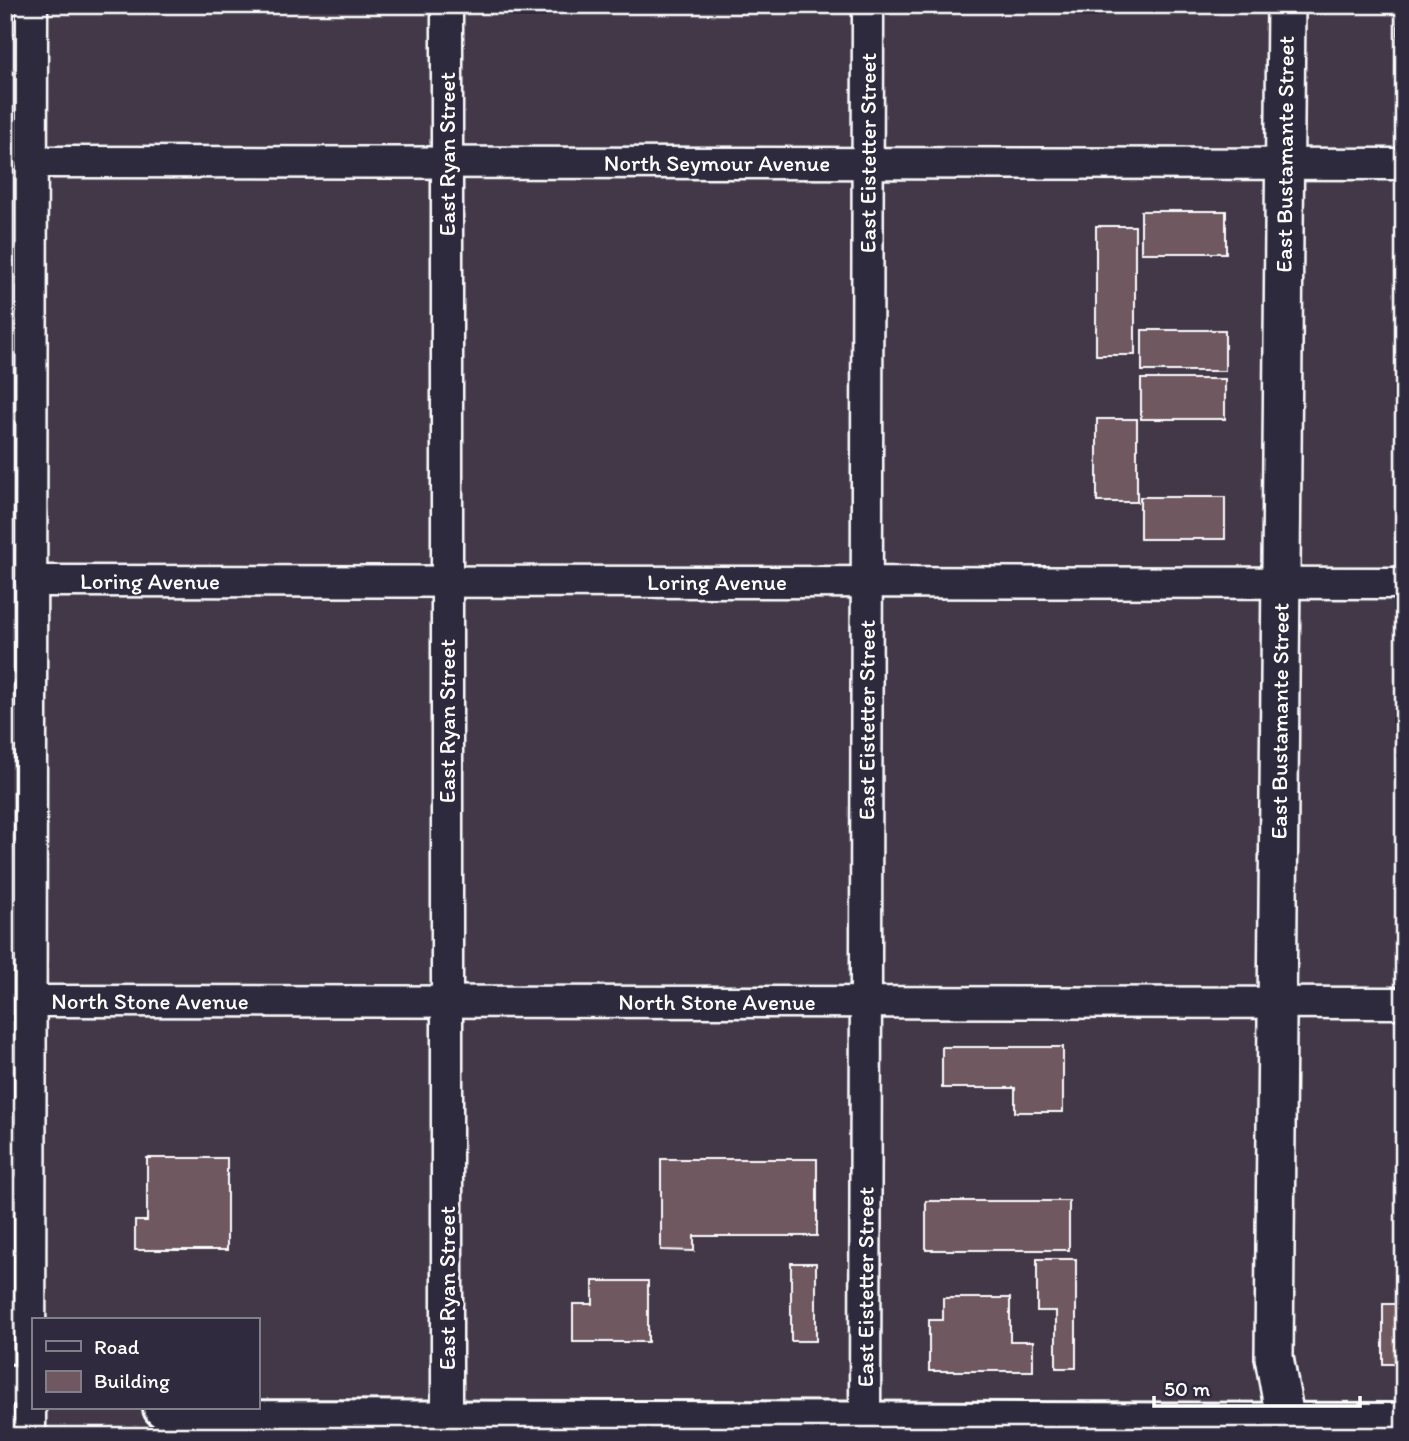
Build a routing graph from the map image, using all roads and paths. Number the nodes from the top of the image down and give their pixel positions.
1 (32, 5) edge
2 (447, 5) edge
3 (868, 5) edge
4 (1286, 5) edge
5 (31, 162) junction
6 (447, 162) junction
7 (868, 163) junction
8 (1285, 164) junction
9 (1404, 164) edge
10 (31, 582) junction
11 (447, 582) junction
12 (867, 582) junction
13 (1281, 583) junction
14 (1404, 583) edge
15 (31, 1001) junction
16 (447, 1002) junction
17 (866, 1002) junction
18 (1277, 1002) junction
19 (1404, 1003) edge
20 (18, 1106) edge
21 (18, 1185) edge
22 (23, 1387) edge
23 (172, 1410) edge
24 (1404, 1423) edge
25 (252, 1428) edge
26 (447, 1428) edge
27 (567, 1428) edge
28 (745, 1429) edge
29 (865, 1429) edge
30 (1286, 1429) edge
31 (30, 1436) edge

1 - 5 street
2 - 6 street, East Ryan Street
3 - 7 street, East Eistetter Street
4 - 8 street, East Bustamante Street
5 - 6 street, North Seymour Avenue
5 - 10 street
6 - 7 street, North Seymour Avenue
6 - 11 street, East Ryan Street
7 - 8 street, North Seymour Avenue
7 - 12 street, East Eistetter Street
8 - 9 street, North Seymour Avenue
8 - 13 street, East Bustamante Street
10 - 11 street, Loring Avenue
10 - 15 street
11 - 12 street, Loring Avenue
11 - 16 street, East Ryan Street
12 - 13 street, Loring Avenue
12 - 17 street, East Eistetter Street
13 - 14 street, Loring Avenue
13 - 18 street, East Bustamante Street
15 - 16 street, North Stone Avenue
15 - 20 street
16 - 17 street, North Stone Avenue
16 - 26 street, East Ryan Street
17 - 18 street, North Stone Avenue
17 - 29 street, East Eistetter Street
18 - 19 street, North Stone Avenue
18 - 30 street, East Bustamante Street
20 - 21 street
21 - 22 street
22 - 31 street
23 - 25 main road
24 - 30 main road
25 - 26 main road
26 - 27 main road
27 - 28 main road
28 - 29 main road
29 - 30 main road

